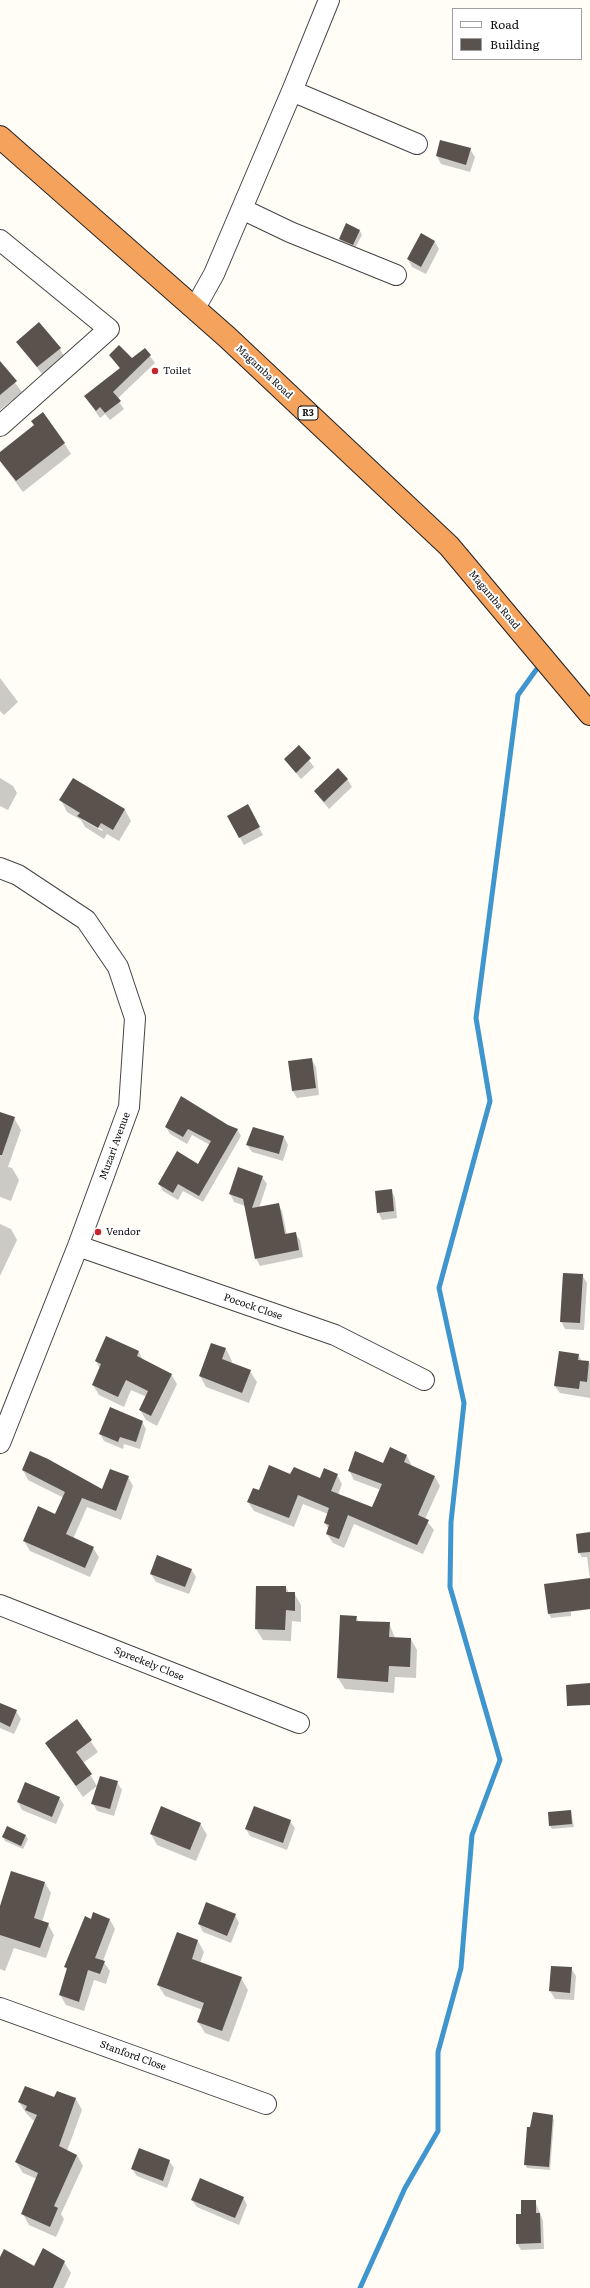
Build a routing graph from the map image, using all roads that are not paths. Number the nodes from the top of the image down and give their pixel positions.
1 (329, 0) edge
2 (292, 91) junction
3 (0, 137) edge
4 (417, 144) dead end
5 (242, 209) junction
6 (0, 240) edge
7 (396, 275) dead end
8 (195, 308) junction
9 (0, 426) edge
10 (590, 714) edge
11 (0, 868) edge
12 (78, 1246) junction
13 (424, 1380) dead end
14 (0, 1443) edge
15 (0, 1605) edge
16 (299, 1723) dead end
17 (0, 2008) edge
18 (266, 2104) dead end

1 - 2 street
2 - 4 street
2 - 5 street
3 - 8 highway, Magamba Road / R3
5 - 7 street
5 - 8 street
6 - 9 street
8 - 10 highway, Magamba Road / R3
11 - 12 street, Muzari Avenue
12 - 13 street, Pocock Close
12 - 14 street, Muzari Avenue
15 - 16 street, Spreckely Close
17 - 18 street, Stanford Close

